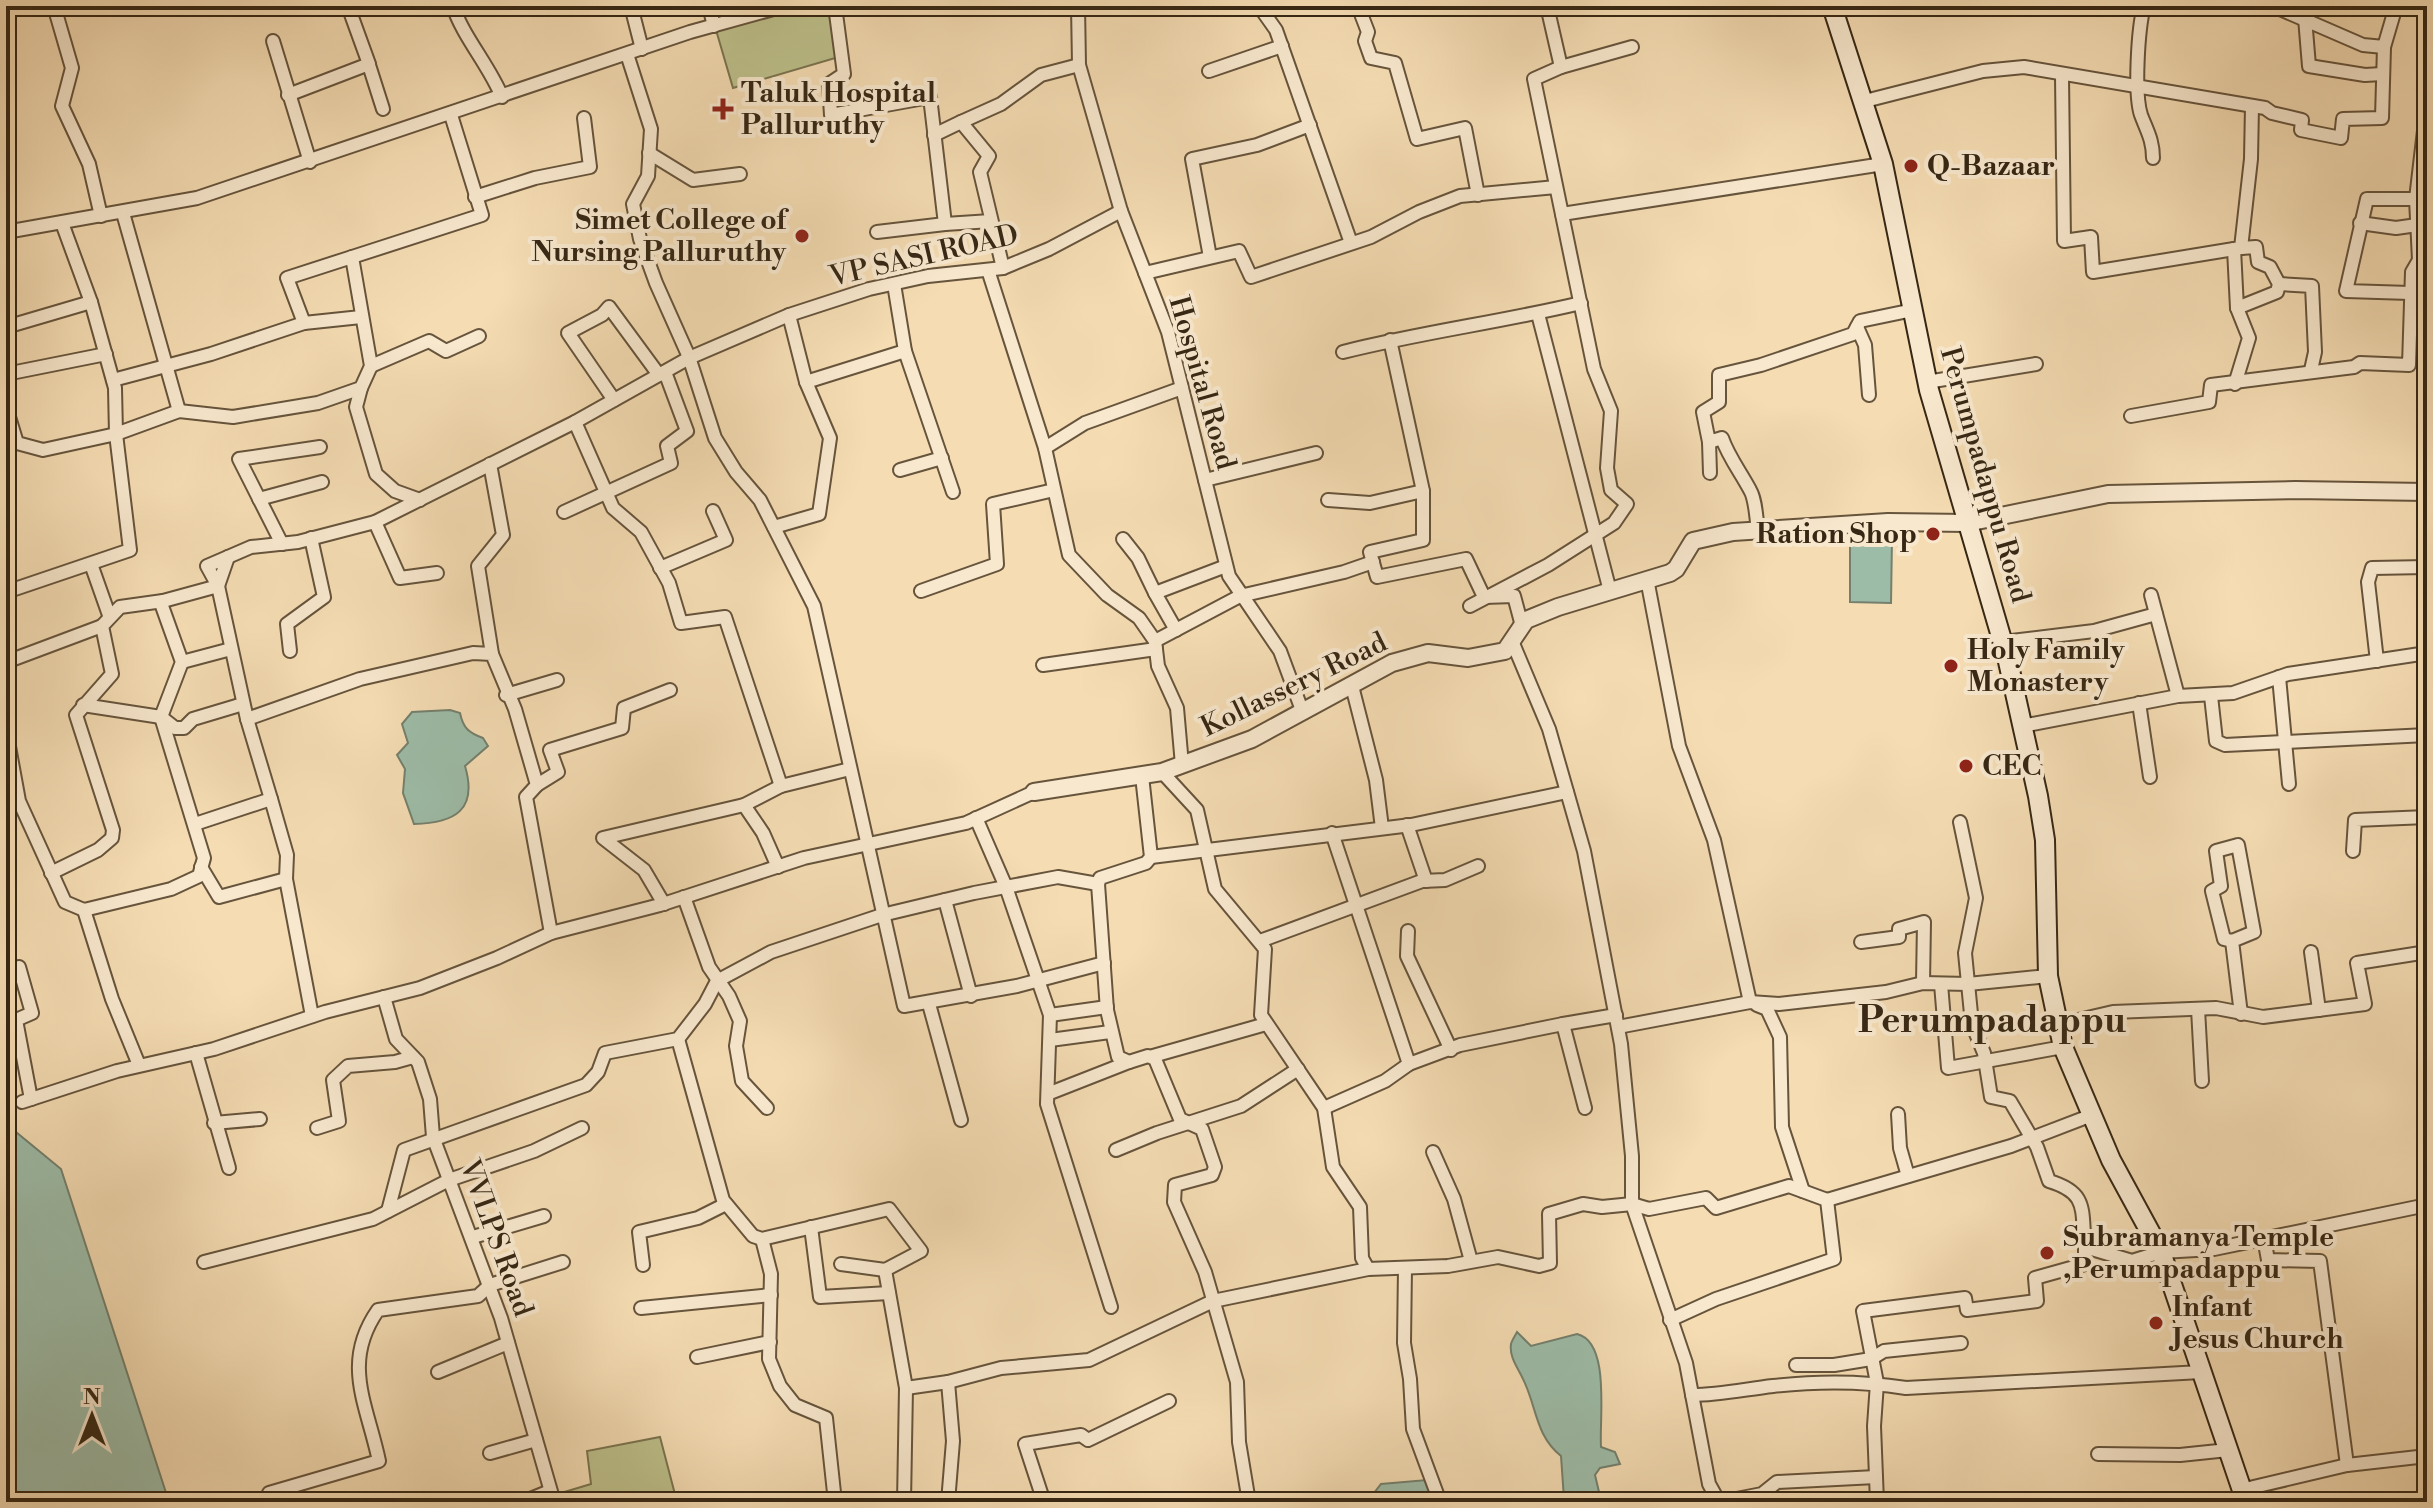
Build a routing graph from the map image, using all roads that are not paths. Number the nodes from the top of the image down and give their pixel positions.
1 (54, 6) edge
2 (348, 6) edge
3 (453, 6) edge
4 (631, 6) edge
5 (709, 6) edge
6 (784, 6) edge
7 (835, 6) edge
8 (1078, 6) edge
9 (1259, 6) edge
10 (1358, 6) edge
11 (1547, 6) edge
12 (1832, 6) edge
13 (2144, 6) edge
14 (2273, 6) edge
15 (2396, 6) edge
16 (2305, 18) junction
17 (714, 26) junction
18 (273, 41) dead end
19 (1282, 46) junction
20 (1632, 47) dead end
21 (2384, 47) junction
22 (642, 49) junction
23 (627, 54) junction
24 (369, 65) junction
25 (1079, 65) junction
26 (1561, 67) junction
27 (1209, 71) dead end
28 (2382, 74) junction
29 (2062, 76) junction
30 (2141, 86) junction
31 (288, 95) junction
32 (502, 97) junction
33 (1865, 101) junction
34 (2427, 105) edge
35 (2252, 106) junction
36 (383, 109) dead end
37 (451, 115) junction
38 (584, 118) dead end
39 (961, 122) junction
40 (1310, 125) junction
41 (934, 135) junction
42 (649, 153) junction
43 (2153, 158) dead end
44 (310, 162) junction
45 (1883, 164) junction
46 (740, 174) dead end
47 (1556, 187) junction
48 (1478, 195) junction
49 (475, 197) junction
50 (2422, 201) edge
51 (1121, 211) junction
52 (123, 213) junction
53 (1562, 214) junction
54 (101, 216) junction
55 (991, 221) junction
56 (62, 223) junction
57 (2360, 223) junction
58 (945, 224) junction
59 (2417, 225) junction
60 (6, 232) edge
61 (877, 232) dead end
62 (1351, 243) junction
63 (2237, 248) junction
64 (352, 257) junction
65 (1210, 257) junction
66 (1003, 268) junction
67 (988, 270) junction
68 (1145, 273) junction
69 (894, 284) junction
70 (2279, 284) junction
71 (2410, 293) junction
72 (91, 302) junction
73 (1581, 303) junction
74 (2237, 308) junction
75 (1913, 310) junction
76 (1538, 314) junction
77 (789, 315) junction
78 (361, 317) junction
79 (304, 323) junction
80 (6, 327) edge
81 (1857, 327) junction
82 (479, 336) dead end
83 (1390, 340) junction
84 (905, 351) junction
85 (1343, 352) dead end
86 (106, 354) junction
87 (689, 358) junction
88 (166, 364) junction
89 (2036, 364) dead end
90 (371, 366) junction
91 (2311, 370) junction
92 (662, 373) junction
93 (6, 374) edge
94 (113, 380) junction
95 (806, 382) junction
96 (1927, 382) junction
97 (2235, 384) junction
98 (361, 388) junction
99 (1182, 388) junction
100 (1869, 395) dead end
101 (614, 400) junction
102 (6, 407) edge
103 (179, 411) junction
104 (2131, 416) dead end
105 (575, 422) junction
106 (116, 434) junction
107 (1709, 442) junction
108 (320, 447) dead end
109 (1045, 448) junction
110 (1316, 453) dead end
111 (942, 458) junction
112 (490, 464) junction
113 (900, 470) dead end
114 (1710, 473) dead end
115 (1205, 480) junction
116 (322, 482) dead end
117 (1054, 490) junction
118 (1423, 491) junction
119 (953, 492) dead end
120 (2427, 492) edge
121 (608, 494) junction
122 (259, 499) junction
123 (420, 500) junction
124 (1328, 500) dead end
125 (713, 511) dead end
126 (564, 512) dead end
127 (375, 522) junction
128 (1967, 523) junction
129 (774, 527) junction
130 (1758, 530) junction
131 (1595, 534) junction
132 (311, 538) junction
133 (1123, 539) dead end
134 (282, 544) junction
135 (1373, 562) junction
136 (91, 564) junction
137 (1226, 566) junction
138 (2427, 567) edge
139 (660, 568) junction
140 (437, 573) dead end
141 (1647, 579) junction
142 (218, 586) junction
143 (921, 591) dead end
144 (1610, 591) junction
145 (6, 592) edge
146 (1155, 593) junction
147 (2151, 595) dead end
148 (1240, 596) junction
149 (1484, 597) junction
150 (163, 601) junction
151 (1470, 606) dead end
152 (2156, 614) junction
153 (106, 621) junction
154 (1176, 630) junction
155 (1517, 633) junction
156 (2003, 642) junction
157 (1155, 645) junction
158 (231, 649) junction
159 (290, 651) dead end
160 (2427, 653) edge
161 (492, 654) junction
162 (2377, 661) junction
163 (6, 662) edge
164 (182, 662) junction
165 (1043, 665) dead end
166 (2279, 677) junction
167 (557, 680) dead end
168 (1352, 686) junction
169 (670, 690) dead end
170 (506, 695) junction
171 (2178, 696) junction
172 (2211, 696) junction
173 (2139, 703) junction
174 (243, 704) junction
175 (83, 705) junction
176 (1303, 713) junction
177 (161, 717) junction
178 (247, 719) junction
179 (2022, 726) junction
180 (6, 730) edge
181 (2427, 735) edge
182 (2286, 742) junction
183 (1182, 765) junction
184 (850, 769) junction
185 (1162, 772) junction
186 (1142, 776) junction
187 (2150, 777) dead end
188 (2289, 784) dead end
189 (537, 785) junction
190 (781, 786) junction
191 (1034, 792) joint
192 (1567, 792) junction
193 (271, 799) junction
194 (744, 805) junction
195 (2427, 817) edge
196 (976, 818) junction
197 (1960, 822) dead end
198 (195, 824) junction
199 (1407, 825) junction
200 (1382, 828) junction
201 (1332, 833) junction
202 (866, 845) junction
203 (2353, 851) dead end
204 (1204, 852) junction
205 (1151, 857) junction
206 (1478, 866) dead end
207 (201, 867) junction
208 (778, 867) junction
209 (51, 873) junction
210 (286, 879) junction
211 (1426, 881) junction
212 (1098, 884) junction
213 (1006, 887) junction
214 (684, 897) junction
215 (945, 900) junction
216 (664, 904) junction
217 (1357, 908) junction
218 (84, 910) junction
219 (882, 915) junction
220 (1408, 931) dead end
221 (551, 933) junction
222 (1260, 941) junction
223 (2232, 941) junction
224 (1861, 942) dead end
225 (2311, 952) dead end
226 (2427, 952) edge
227 (1104, 963) junction
228 (19, 967) dead end
229 (2048, 976) junction
230 (1037, 980) junction
231 (717, 981) junction
232 (1923, 983) junction
233 (1941, 984) junction
234 (1968, 984) junction
235 (971, 996) junction
236 (384, 997) junction
237 (1750, 1002) junction
238 (929, 1004) junction
239 (1107, 1007) junction
240 (2198, 1009) junction
241 (2319, 1010) junction
242 (2241, 1014) junction
243 (1050, 1015) junction
244 (312, 1016) junction
245 (1617, 1021) junction
246 (1266, 1024) junction
247 (1563, 1024) junction
248 (2057, 1025) junction
249 (1110, 1032) junction
250 (678, 1039) junction
251 (1050, 1040) junction
252 (2063, 1047) junction
253 (1451, 1050) junction
254 (196, 1053) junction
255 (1153, 1056) junction
256 (413, 1057) junction
257 (1129, 1062) junction
258 (1409, 1064) junction
259 (1986, 1064) junction
260 (139, 1065) junction
261 (1298, 1069) junction
262 (2202, 1081) dead end
263 (1050, 1093) junction
264 (767, 1108) dead end
265 (1324, 1108) junction
266 (1585, 1108) dead end
267 (1898, 1114) dead end
268 (2092, 1115) junction
269 (260, 1119) dead end
270 (961, 1120) dead end
271 (214, 1123) junction
272 (1190, 1123) junction
273 (317, 1128) dead end
274 (582, 1128) dead end
275 (433, 1137) junction
276 (2030, 1138) junction
277 (1116, 1150) dead end
278 (1433, 1152) dead end
279 (229, 1168) dead end
280 (1908, 1176) junction
281 (449, 1180) junction
282 (1803, 1191) junction
283 (1827, 1200) junction
284 (726, 1204) junction
285 (1632, 1204) junction
286 (2427, 1205) edge
287 (388, 1211) junction
288 (544, 1216) dead end
289 (811, 1227) junction
290 (473, 1237) junction
291 (2264, 1238) junction
292 (762, 1239) junction
293 (2085, 1247) junction
294 (2161, 1252) junction
295 (1471, 1261) junction
296 (204, 1262) dead end
297 (563, 1262) dead end
298 (841, 1264) dead end
299 (643, 1265) dead end
300 (1405, 1268) junction
301 (1368, 1269) junction
302 (885, 1270) junction
303 (490, 1285) junction
304 (889, 1293) junction
305 (771, 1295) junction
306 (1213, 1301) junction
307 (1111, 1307) dead end
308 (641, 1308) dead end
309 (1670, 1320) junction
310 (770, 1342) junction
311 (508, 1343) junction
312 (1961, 1343) dead end
313 (697, 1357) dead end
314 (1871, 1359) junction
315 (1796, 1365) dead end
316 (438, 1372) dead end
317 (2201, 1372) junction
318 (948, 1382) junction
319 (1877, 1383) junction
320 (906, 1388) junction
321 (1692, 1395) junction
322 (1169, 1401) dead end
323 (536, 1440) junction
324 (2228, 1450) junction
325 (490, 1453) dead end
326 (2098, 1454) dead end
327 (2427, 1456) edge
328 (2347, 1465) junction
329 (1876, 1477) junction
330 (269, 1493) dead end
331 (552, 1496) edge
332 (2244, 1496) edge
333 (523, 1502) edge
334 (835, 1502) edge
335 (904, 1502) edge
336 (948, 1502) edge
337 (1044, 1502) edge
338 (1249, 1502) edge
339 (1440, 1502) edge
340 (1720, 1502) edge
341 (1877, 1502) edge

1 - 54 street
2 - 24 street
3 - 32 street
4 - 22 street
5 - 17 street
6 - 17 street
7 - 41 street
8 - 25 street, Hospital Road
9 - 19 street
10 - 48 street
11 - 26 street
12 - 33 main road, Perumpadappu Road
13 - 30 street
14 - 16 street
15 - 21 street
16 - 21 street
16 - 28 street
17 - 22 street
18 - 31 street
19 - 27 street
19 - 40 street
20 - 26 street
21 - 28 street
22 - 23 street
23 - 32 street
23 - 42 street
24 - 31 street
24 - 36 street
25 - 39 street
25 - 51 street, Hospital Road
26 - 47 street
28 - 35 street
29 - 30 street
29 - 33 street
29 - 63 street
30 - 35 street
30 - 43 street
31 - 44 street
32 - 37 street
33 - 45 main road, Perumpadappu Road
34 - 50 street
35 - 63 street
37 - 44 street
37 - 49 street
38 - 49 street
39 - 41 street
39 - 55 street
40 - 62 street
40 - 65 street
41 - 58 street
42 - 46 street
42 - 87 street
44 - 52 street
45 - 53 street
45 - 75 main road, Perumpadappu Road
47 - 48 street
47 - 53 street
48 - 62 street
49 - 64 street
50 - 57 street
50 - 59 street
51 - 66 street, VP SASI ROAD
51 - 68 street, Hospital Road
52 - 54 street
52 - 88 street
53 - 73 street
54 - 56 street
55 - 58 street
55 - 66 street
56 - 60 street
56 - 72 street
57 - 59 street
57 - 71 street
58 - 61 street
59 - 71 street
62 - 65 street
63 - 70 street
63 - 74 street
64 - 78 street
64 - 79 street
65 - 68 street
66 - 67 street, VP SASI ROAD
67 - 69 street, VP SASI ROAD
67 - 109 street
68 - 99 street, Hospital Road
69 - 77 street, VP SASI ROAD
69 - 84 street
70 - 74 street
70 - 91 street
71 - 91 street
72 - 80 street
72 - 86 street
73 - 76 street
73 - 131 street
74 - 97 street
75 - 81 street
75 - 96 main road, Perumpadappu Road
76 - 83 street
76 - 131 street
77 - 87 street, VP SASI ROAD
77 - 95 street
78 - 79 street
78 - 90 street
79 - 88 street
81 - 100 street
81 - 107 street
82 - 90 street
83 - 85 street
83 - 118 street
84 - 95 street
84 - 111 street
86 - 93 street
86 - 94 street
87 - 92 street, VP SASI ROAD
87 - 129 street
88 - 94 street
88 - 103 street
89 - 96 street
90 - 98 street
91 - 97 street
92 - 101 street, VP SASI ROAD
92 - 101 street
92 - 121 street
94 - 106 street
95 - 129 street
96 - 128 main road, Perumpadappu Road
97 - 104 street
98 - 103 street
98 - 123 street
99 - 109 street
99 - 115 street, Hospital Road
101 - 105 street, VP SASI ROAD
102 - 106 street
103 - 106 street
105 - 112 street, VP SASI ROAD
105 - 121 street
106 - 136 street
107 - 114 street
107 - 130 street
108 - 122 street
109 - 117 street
110 - 115 street
111 - 113 street
111 - 119 street
112 - 123 street, VP SASI ROAD
112 - 161 street
115 - 137 street, Hospital Road
116 - 122 street
117 - 143 street
117 - 157 street
118 - 124 street
118 - 135 street
120 - 128 street, Kollassery Road
121 - 126 street
121 - 139 street
122 - 134 street
123 - 127 street, VP SASI ROAD
125 - 139 street
127 - 132 street, VP SASI ROAD
127 - 140 street
128 - 130 street, Kollassery Road
128 - 156 main road, Perumpadappu Road
129 - 184 street
130 - 141 street, Kollassery Road
131 - 144 street
131 - 149 street
132 - 134 street, VP SASI ROAD
132 - 159 street
133 - 146 street
134 - 142 street, VP SASI ROAD
135 - 148 street
135 - 149 street
136 - 145 street
136 - 153 street
137 - 146 street
137 - 148 street, Hospital Road
138 - 162 street
139 - 190 street
141 - 144 street, Kollassery Road
141 - 237 street
142 - 150 street
142 - 158 street
144 - 155 street, Kollassery Road
146 - 154 street
147 - 152 street
148 - 154 street
148 - 176 street, Hospital Road
149 - 151 street
149 - 155 street
150 - 153 street
150 - 164 street
152 - 156 street
152 - 171 street
153 - 163 street
153 - 175 street
154 - 157 street
155 - 168 street, Kollassery Road
155 - 192 street
156 - 179 main road, Perumpadappu Road
157 - 165 street
157 - 183 street
158 - 164 street
158 - 174 street
160 - 162 street
161 - 170 street
161 - 178 street
162 - 166 street
164 - 177 street
166 - 172 street
166 - 182 street
167 - 170 street
168 - 176 street, Kollassery Road
168 - 200 street
169 - 189 street
170 - 189 street
171 - 172 street
171 - 173 street
172 - 182 street
173 - 179 street
173 - 187 street
174 - 177 street
174 - 178 street
175 - 177 street
175 - 209 street
176 - 183 street, Kollassery Road
177 - 198 street
178 - 193 street
179 - 229 main road, Perumpadappu Road
180 - 209 street
181 - 182 street
182 - 188 street
183 - 185 street, Kollassery Road
184 - 190 street
184 - 202 street
185 - 186 street, Kollassery Road
185 - 204 street
186 - 191 street, Kollassery Road
186 - 205 street
189 - 221 street
190 - 194 street
191 - 196 street
192 - 199 street
192 - 245 street
193 - 198 street
193 - 210 street
194 - 208 street
194 - 216 street
195 - 203 street
196 - 202 street
196 - 213 street
197 - 234 street
198 - 207 street
199 - 200 street
199 - 211 street
200 - 201 street
201 - 204 street
201 - 217 street
202 - 208 street
202 - 219 street
204 - 205 street
204 - 222 street
205 - 212 street
206 - 211 street
207 - 210 street
207 - 218 street
208 - 214 street
209 - 218 street
210 - 244 street
211 - 217 street
212 - 213 street
212 - 227 street
213 - 215 street
213 - 230 street
214 - 216 street
214 - 231 street
215 - 219 street
215 - 235 street
216 - 221 street
217 - 222 street
217 - 258 street
218 - 260 street
219 - 231 street
219 - 238 street
220 - 253 street
221 - 236 street
222 - 246 street
223 - 223 street
223 - 242 street
224 - 232 street
225 - 241 street
226 - 241 street
227 - 230 street
227 - 239 street
228 - 260 street
229 - 234 street
229 - 248 main road, Perumpadappu Road
230 - 235 street
230 - 243 street
231 - 250 street
231 - 264 street
232 - 233 street
232 - 237 street
233 - 234 street
233 - 259 street
234 - 259 street
235 - 238 street
236 - 244 street
236 - 256 street, VVLPS Road
237 - 245 street
237 - 282 street
238 - 270 street
239 - 243 street
239 - 249 street
240 - 242 street
240 - 248 street
240 - 262 street
241 - 242 street
243 - 251 street
244 - 254 street
245 - 247 street
245 - 285 street
246 - 255 street
246 - 261 street
247 - 253 street
247 - 266 street
248 - 252 main road, Perumpadappu Road
249 - 251 street
249 - 257 street
250 - 275 street
250 - 284 street
251 - 263 street
252 - 259 street
252 - 268 main road, Perumpadappu Road
253 - 258 street
254 - 260 street
254 - 271 street
255 - 257 street
255 - 272 street
256 - 273 street
256 - 275 street, VVLPS Road
257 - 263 street
258 - 265 street
259 - 276 street
261 - 265 street
261 - 272 street
263 - 307 street
265 - 301 street
267 - 280 street
268 - 276 street
268 - 294 main road, Perumpadappu Road
269 - 271 street
271 - 279 street
272 - 277 street
272 - 306 street
274 - 281 street
275 - 281 street, VVLPS Road
275 - 287 street
276 - 280 street
276 - 293 street
278 - 295 street
280 - 283 street
281 - 287 street
281 - 290 street, VVLPS Road
282 - 283 street
282 - 285 street
283 - 309 street
284 - 292 street
284 - 299 street
285 - 295 street
285 - 309 street
286 - 291 street
287 - 296 street
288 - 290 street
289 - 292 street
289 - 302 street
289 - 304 street
290 - 303 street, VVLPS Road
291 - 294 street
291 - 328 street
292 - 305 street
293 - 294 street
293 - 314 street
294 - 317 main road, Perumpadappu Road
295 - 300 street
297 - 303 street
298 - 302 street
300 - 301 street
300 - 339 street
301 - 306 street
302 - 304 street
303 - 311 street, VVLPS Road
303 - 330 street
304 - 320 street
305 - 308 street
305 - 310 street
306 - 318 street
306 - 338 street
309 - 321 street
310 - 313 street
310 - 334 street
311 - 316 street
311 - 323 street, VVLPS Road
312 - 314 street
314 - 315 street
314 - 319 street
317 - 319 street
317 - 324 main road, Perumpadappu Road
318 - 320 street
318 - 336 street
319 - 321 street
319 - 329 street
320 - 335 street
321 - 340 street
322 - 337 street
323 - 325 street
323 - 331 street, VVLPS Road
324 - 326 street
324 - 332 main road, Perumpadappu Road
327 - 328 street
328 - 332 street
329 - 340 street
329 - 341 street
331 - 333 street

